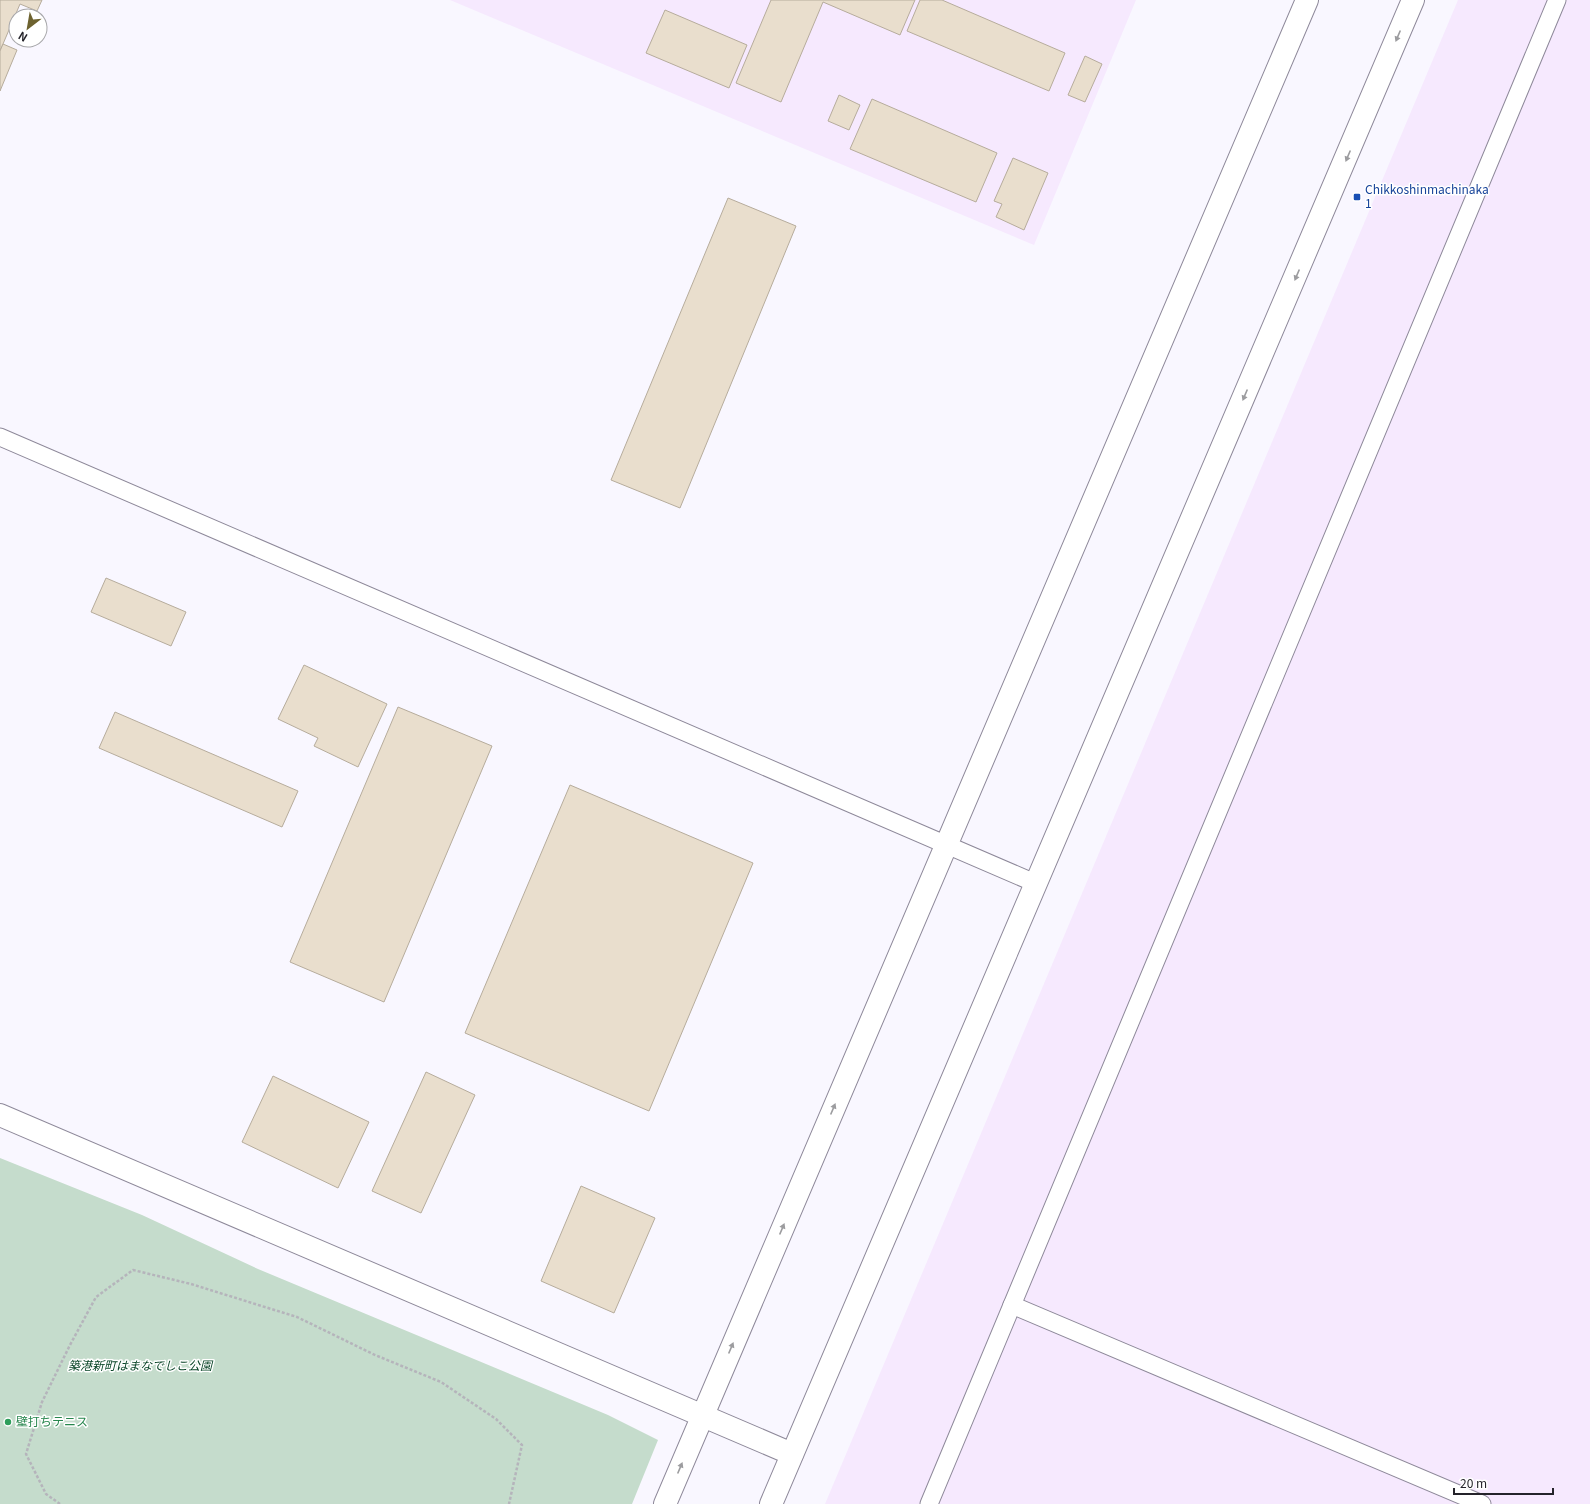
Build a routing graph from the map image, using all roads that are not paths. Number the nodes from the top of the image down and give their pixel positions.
1 (1307, 0) edge
2 (1413, 0) edge
3 (1556, 0) edge
4 (0, 438) edge
5 (946, 845) junction
6 (1035, 883) junction
7 (0, 1115) edge
8 (1012, 1305) junction
9 (702, 1416) junction
10 (792, 1454) junction
11 (665, 1504) edge
12 (771, 1504) edge
13 (928, 1504) edge
14 (1482, 1504) edge

1 - 5 street
2 -> 6 street
3 - 8 lane
4 - 5 lane
5 - 6 lane
9 -> 5 street
6 - 10 street
7 - 9 street
8 - 13 lane
8 - 14 lane
9 - 10 street
11 -> 9 street
10 - 12 street

